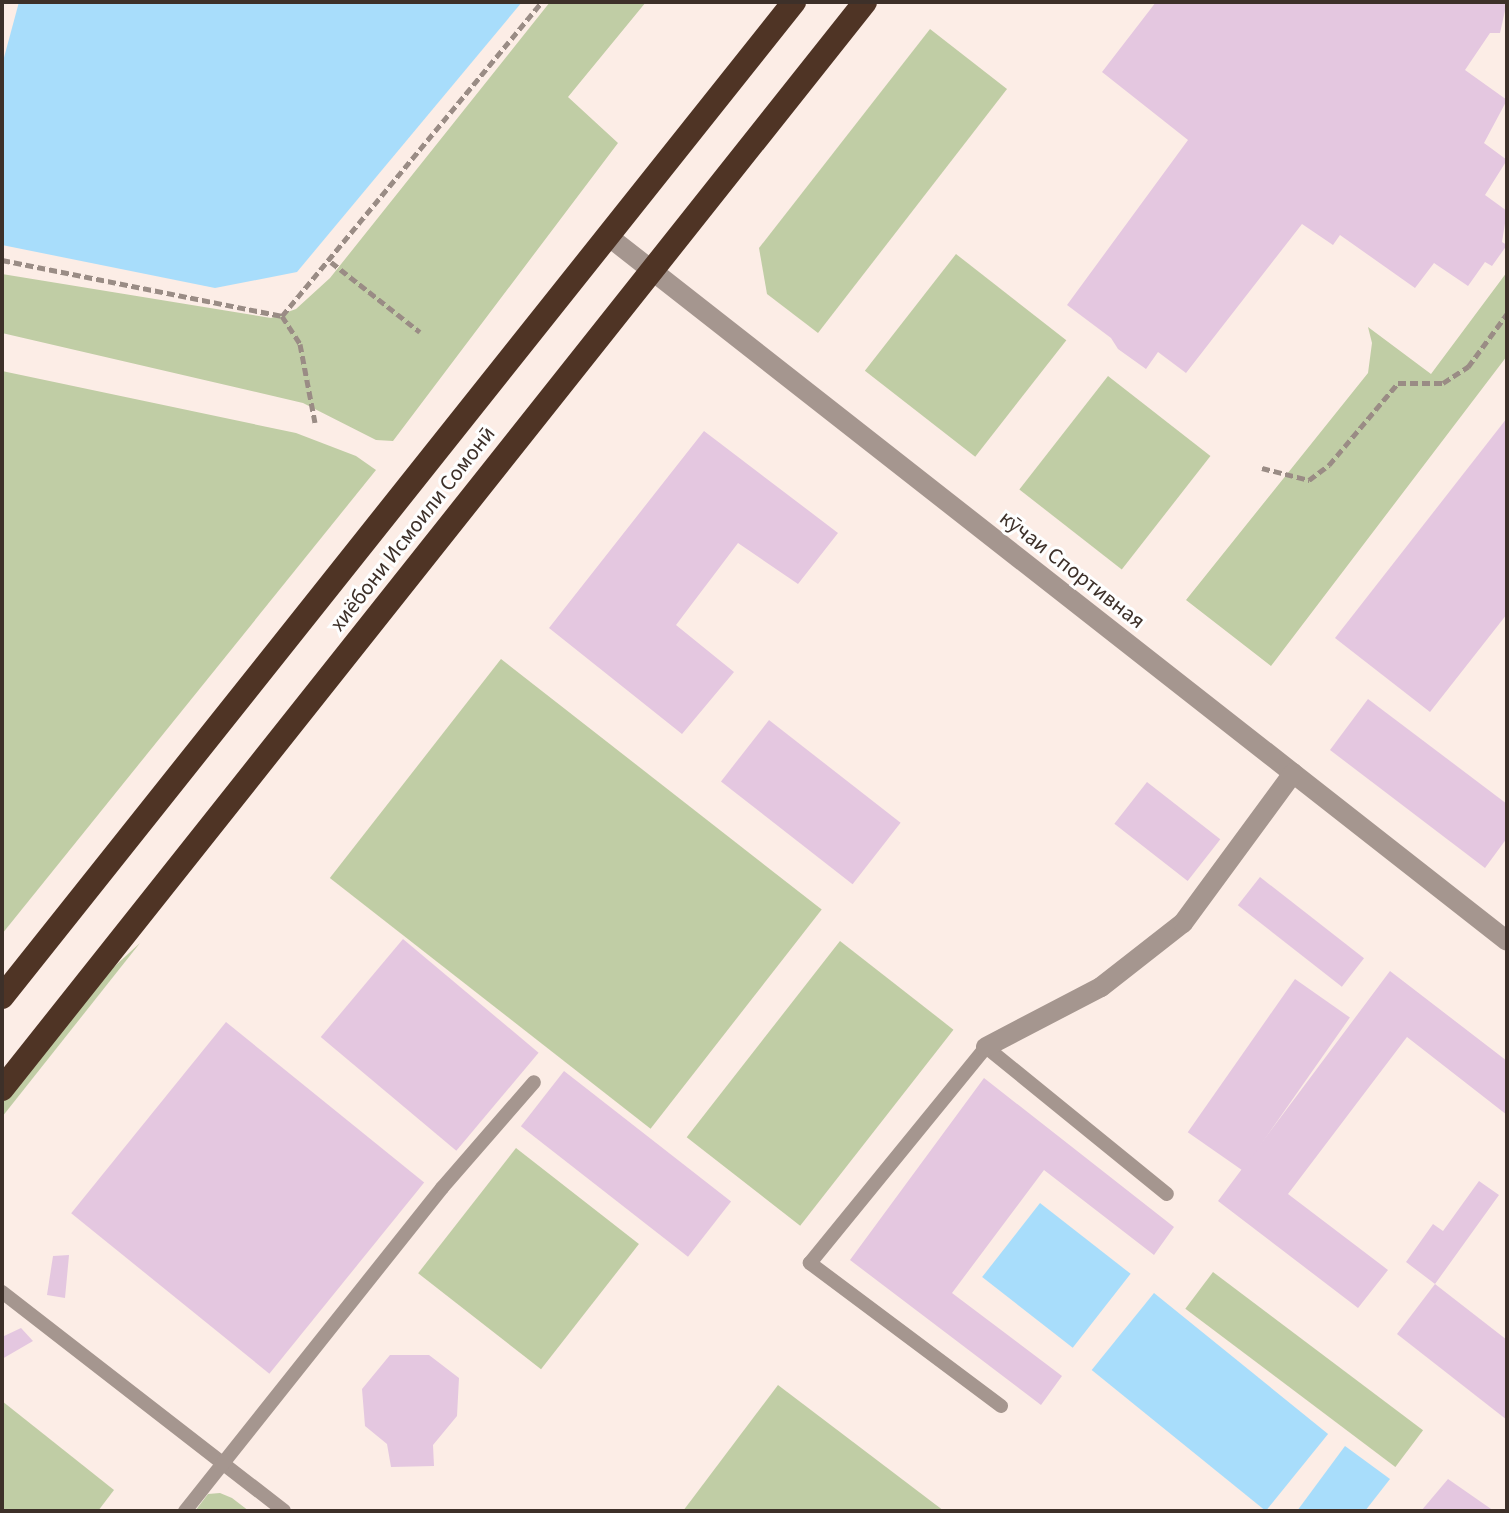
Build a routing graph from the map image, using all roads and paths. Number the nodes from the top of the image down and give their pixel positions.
1 (542, 2) edge
2 (794, 2) edge
3 (865, 2) edge
4 (608, 236) junction
5 (2, 260) edge
6 (331, 262) junction
7 (652, 270) junction
8 (1507, 314) edge
9 (282, 316) junction
10 (420, 332) dead end
11 (315, 423) dead end
12 (1262, 468) dead end
13 (1293, 773) junction
14 (1507, 941) edge
15 (2, 997) edge
16 (986, 1047) junction
17 (534, 1082) dead end
18 (2, 1089) edge
19 (1167, 1194) dead end
20 (2, 1292) edge
21 (1001, 1406) dead end
22 (222, 1463) junction
23 (190, 1508) edge
24 (284, 1511) edge

1 - 6 path
2 - 4 highway, хиёбони Исмоили Сомонӣ
3 - 7 highway, хиёбони Исмоили Сомонӣ
4 - 7 street, кӯчаи Спортивная
4 - 15 highway, хиёбони Исмоили Сомонӣ
5 - 9 path
6 - 9 path
6 - 10 path
7 - 13 street, кӯчаи Спортивная
7 - 18 highway, хиёбони Исмоили Сомонӣ
8 - 12 path
9 - 11 path
13 - 14 street, кӯчаи Спортивная
13 - 16 street
16 - 19 lane
16 - 21 lane
17 - 22 lane
20 - 22 lane
22 - 23 lane
22 - 24 lane

